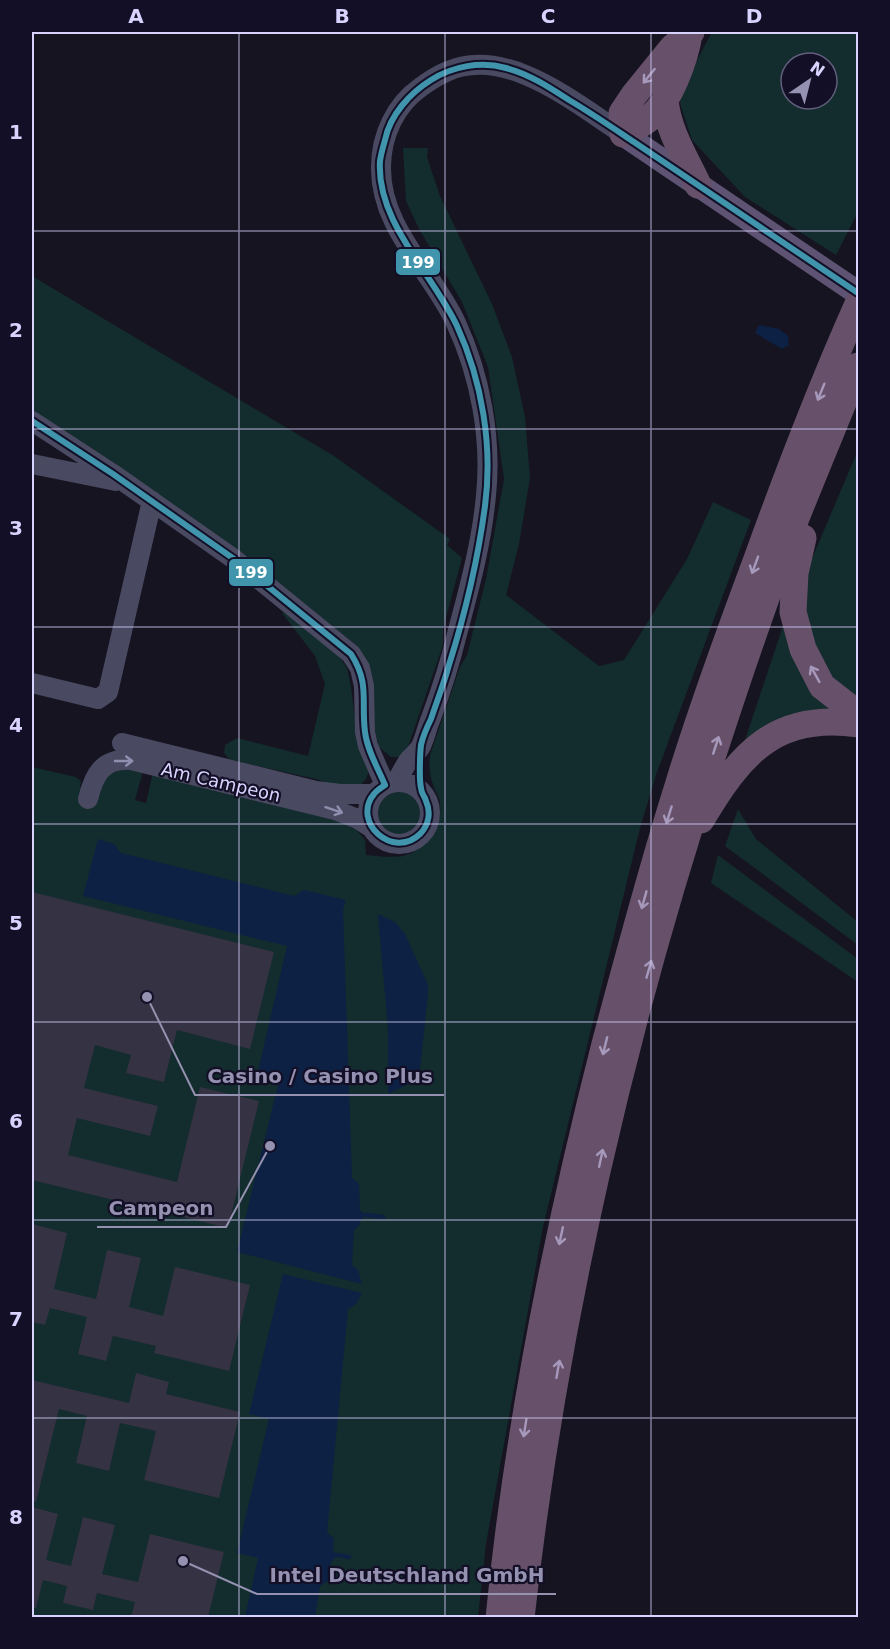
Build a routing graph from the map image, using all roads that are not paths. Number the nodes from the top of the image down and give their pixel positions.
1 (690, 33) edge
2 (665, 100) junction
3 (623, 134) junction
4 (698, 185) junction
5 (858, 293) edge
6 (858, 304) edge
7 (858, 366) edge
8 (840, 411) junction
9 (32, 421) edge
10 (32, 464) edge
11 (125, 482) junction
12 (152, 501) junction
13 (32, 683) edge
14 (858, 712) edge
15 (858, 724) edge
16 (122, 743) dead end
17 (368, 746) junction
18 (421, 746) junction
19 (407, 763) junction
20 (385, 787) junction
21 (421, 792) junction
22 (695, 798) junction
23 (88, 799) dead end
24 (372, 828) junction
25 (670, 850) junction
26 (499, 1617) edge
27 (521, 1617) edge

1 - 2 highway
1 -> 3 highway
2 - 3 highway
2 - 4 highway
3 - 4 main road
3 - 18 street
4 - 5 main road
6 -> 22 highway
7 - 8 highway
14 -> 8 highway
22 -> 8 highway
9 - 11 street
10 - 11 street
11 - 12 street
12 - 13 street
12 - 17 street
15 - 22 highway
16 - 20 street, Am Campeon
17 - 19 street
17 - 20 street
18 - 19 street
18 - 21 street
19 - 20 street
20 - 21 street
20 - 24 street
21 - 24 street
22 - 25 highway
22 -> 25 highway
23 -> 24 street, Am Campeon
25 -> 26 highway
27 -> 25 highway

